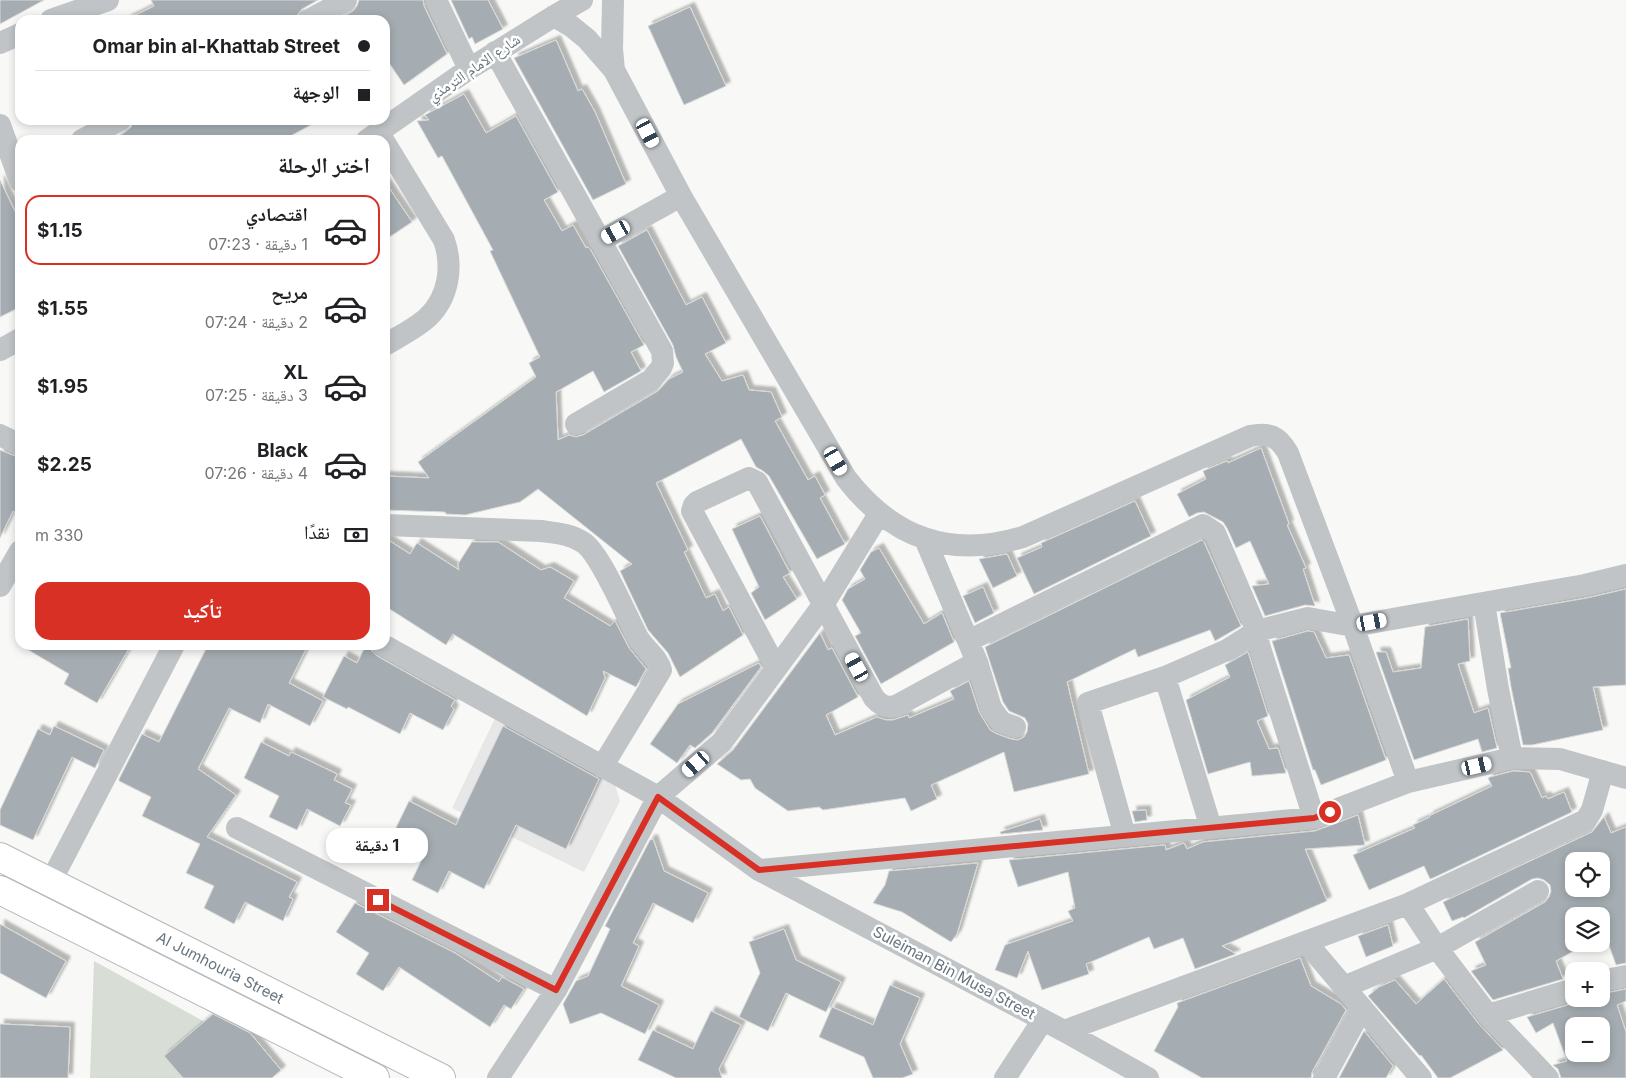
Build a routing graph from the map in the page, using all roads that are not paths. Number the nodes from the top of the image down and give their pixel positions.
1 (108, 0) edge
2 (346, 0) edge
3 (436, 0) edge
4 (582, 0) edge
5 (613, 0) edge
6 (64, 15) edge
7 (318, 15) edge
8 (554, 16) junction
9 (15, 36) edge
10 (0, 43) edge
11 (496, 52) junction
12 (469, 69) junction
13 (614, 70) junction
14 (0, 125) edge
15 (110, 125) edge
16 (92, 135) edge
17 (383, 135) edge
18 (390, 157) edge
19 (14, 178) edge
20 (681, 196) junction
21 (600, 240) junction
22 (15, 342) edge
23 (390, 342) edge
24 (0, 350) edge
25 (576, 424) dead end
26 (0, 435) edge
27 (15, 442) edge
28 (879, 514) junction
29 (390, 525) edge
30 (925, 539) junction
31 (15, 560) edge
32 (1626, 576) edge
33 (0, 586) edge
34 (1484, 603) junction
35 (823, 605) junction
36 (1353, 626) junction
37 (1257, 631) junction
38 (968, 641) junction
39 (390, 649) edge
40 (171, 650) edge
41 (977, 662) junction
42 (776, 668) junction
43 (1165, 677) junction
44 (1015, 727) dead end
45 (1512, 758) junction
46 (602, 767) junction
47 (1603, 771) junction
48 (1626, 778) edge
49 (1408, 782) junction
50 (658, 797) junction
51 (1314, 818) junction
52 (237, 828) dead end
53 (1210, 828) junction
54 (1125, 836) junction
55 (0, 857) edge
56 (759, 870) junction
57 (50, 883) junction
58 (0, 890) edge
59 (1538, 891) dead end
60 (1408, 904) junction
61 (1306, 942) junction
62 (1437, 948) junction
63 (1626, 976) edge
64 (1610, 979) edge
65 (1344, 987) junction
66 (556, 990) junction
67 (1565, 992) edge
68 (1362, 1008) junction
69 (1488, 1015) junction
70 (1043, 1020) junction
71 (1064, 1031) junction
72 (375, 1078) edge
73 (441, 1078) edge
74 (498, 1078) edge
75 (1005, 1078) edge
76 (1148, 1078) edge
77 (1324, 1078) edge
78 (1421, 1078) edge
79 (1548, 1078) edge

1 - 6 street
2 - 7 street
3 - 12 street
4 - 8 street, شارع الامام الترمذي
5 - 13 street
8 - 11 street, شارع الامام الترمذي
8 - 13 street
9 - 10 street
11 - 12 street, شارع الامام الترمذي
11 - 21 street
12 - 17 street, شارع الامام الترمذي
13 - 20 street
14 - 19 street
15 - 16 street
18 - 23 street
20 - 21 street
20 - 28 street
21 - 25 street
22 - 24 street
26 - 27 street
28 - 30 street
28 - 35 street
29 - 46 street
30 - 36 street
30 - 38 street
31 - 33 street
32 - 34 street
34 - 36 street
34 - 45 street
35 - 41 street
35 - 42 street
35 - 42 street
36 - 37 street
36 - 49 street
37 - 38 street
37 - 43 street
37 - 51 street
38 - 41 street
39 - 46 street, Suleiman Bin Musa Street
40 - 57 street
41 - 44 street
42 - 50 street
43 - 53 street
43 - 54 street
45 - 47 street
45 - 49 street
46 - 50 street, Suleiman Bin Musa Street
47 - 48 street
47 - 60 street
49 - 51 street
50 - 56 street, Suleiman Bin Musa Street
50 - 66 street
51 - 53 street
52 - 66 street
53 - 54 street
54 - 56 street
55 - 57 main road, Al Jumhouria Street
56 - 70 street, Suleiman Bin Musa Street
57 - 73 main road, Al Jumhouria Street
58 - 72 main road, Al Jumhouria Street
59 - 62 street
60 - 61 street
60 - 62 street
61 - 65 street
61 - 71 street
62 - 65 street
62 - 69 street
63 - 64 street
65 - 68 street
66 - 74 street
67 - 69 street
68 - 77 street
68 - 78 street
69 - 79 street
70 - 71 street, Suleiman Bin Musa Street
70 - 75 street
71 - 76 street, Suleiman Bin Musa Street

